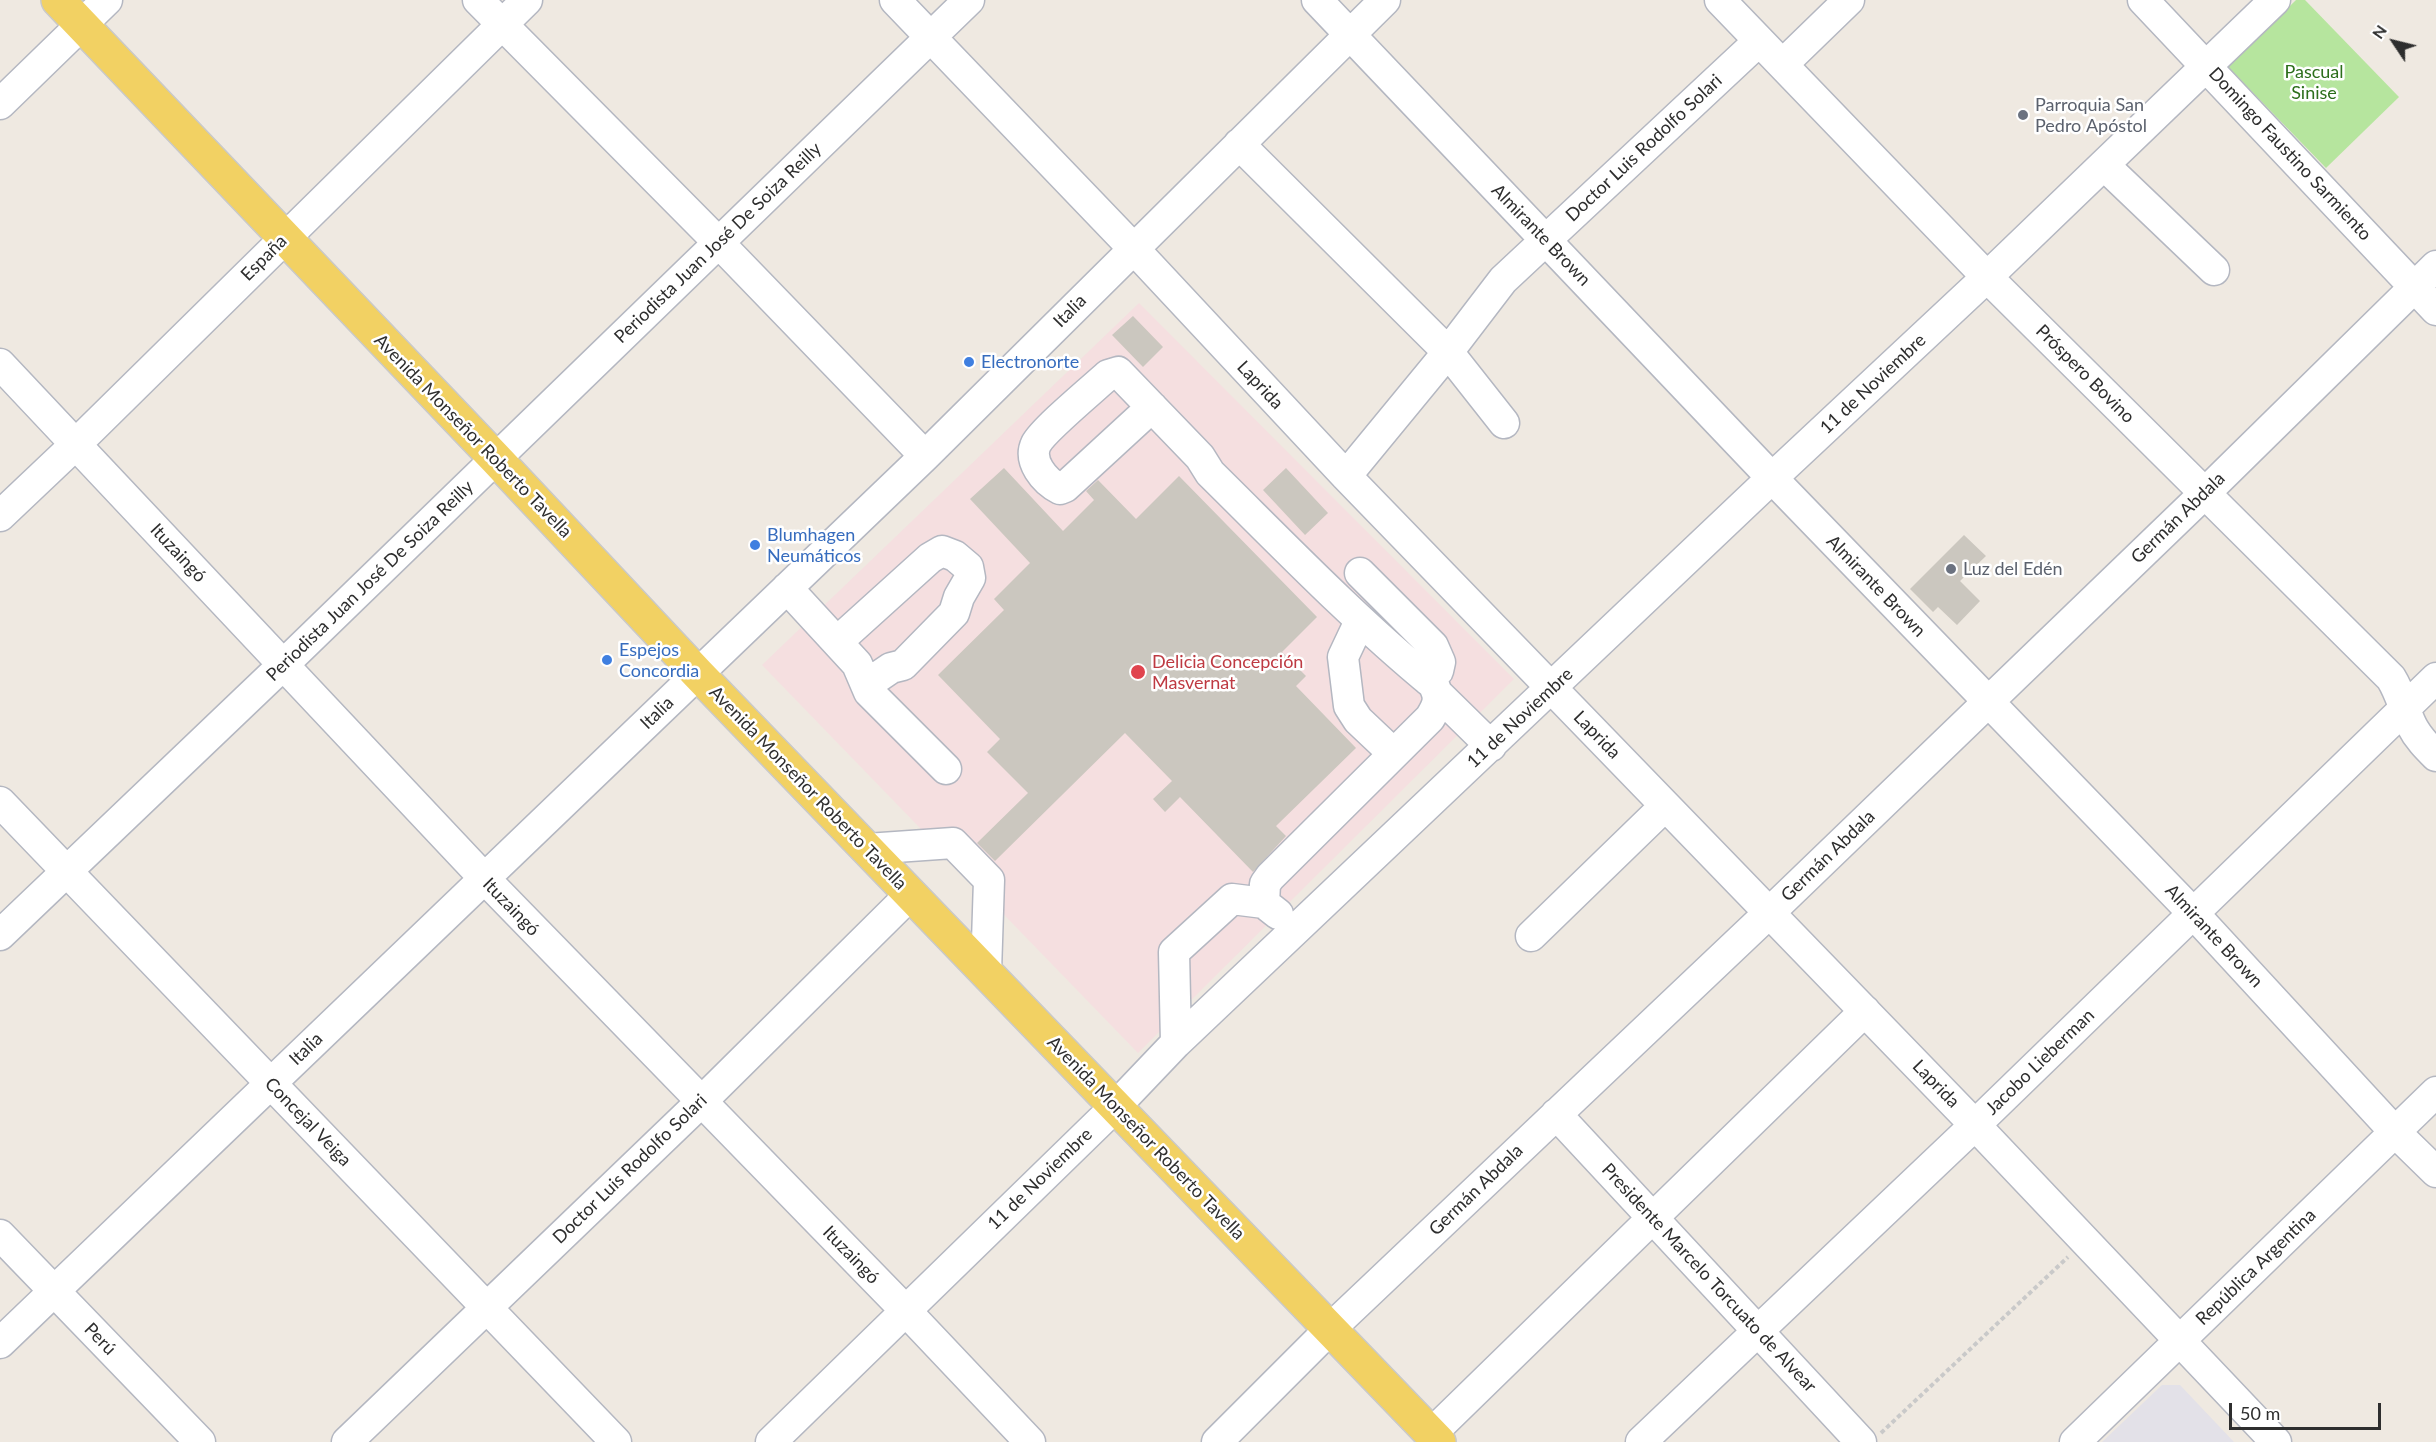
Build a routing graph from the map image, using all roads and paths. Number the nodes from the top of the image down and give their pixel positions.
1 (58, 0) edge
2 (107, 0) edge
3 (478, 0) edge
4 (527, 0) edge
5 (896, 0) edge
6 (969, 0) edge
7 (1317, 0) edge
8 (1385, 0) edge
9 (1720, 0) edge
10 (1849, 0) edge
11 (2143, 0) edge
12 (2275, 0) edge
13 (82, 24) junction
14 (502, 24) junction
15 (1349, 36) junction
16 (931, 37) junction
17 (1759, 41) junction
18 (1783, 64) junction
19 (2206, 66) junction
20 (0, 104) edge
21 (1239, 144) junction
22 (2104, 165) junction
23 (284, 238) junction
24 (1546, 239) junction
25 (718, 242) junction
26 (1133, 248) junction
27 (2436, 266) edge
28 (2214, 270) dead end
29 (1987, 278) junction
30 (2414, 286) junction
31 (2436, 310) edge
32 (1449, 352) junction
33 (0, 364) edge
34 (1152, 407) dead end
35 (1504, 423) dead end
36 (76, 444) junction
37 (925, 456) junction
38 (496, 459) junction
39 (1346, 476) junction
40 (1772, 478) junction
41 (2205, 493) junction
42 (0, 516) edge
43 (1360, 573) dead end
44 (788, 588) junction
45 (1360, 621) junction
46 (837, 642) junction
47 (283, 665) junction
48 (698, 674) junction
49 (2436, 678) edge
50 (866, 685) junction
51 (1433, 688) junction
52 (1551, 688) junction
53 (1988, 702) junction
54 (2406, 708) junction
55 (1491, 746) junction
56 (1394, 754) junction
57 (2436, 756) edge
58 (946, 769) dead end
59 (0, 801) edge
60 (1665, 806) junction
61 (867, 849) junction
62 (67, 871) junction
63 (484, 879) junction
64 (911, 894) junction
65 (1264, 903) junction
66 (1769, 913) junction
67 (2193, 913) junction
68 (1298, 928) junction
69 (0, 935) edge
70 (1531, 936) dead end
71 (986, 972) junction
72 (1865, 1011) junction
73 (1176, 1043) junction
74 (270, 1083) junction
75 (2436, 1092) edge
76 (701, 1102) junction
77 (1115, 1107) junction
78 (1556, 1114) junction
79 (1975, 1125) junction
80 (2395, 1132) junction
81 (2436, 1173) edge
82 (1654, 1219) junction
83 (0, 1235) edge
84 (2086, 1240) junction
85 (53, 1292) junction
86 (486, 1307) junction
87 (905, 1310) junction
88 (1330, 1329) junction
89 (1758, 1330) junction
90 (2181, 1341) junction
91 (0, 1343) edge
92 (1435, 1438) edge
93 (1871, 1438) edge
94 (200, 1442) edge
95 (347, 1442) edge
96 (616, 1442) edge
97 (771, 1442) edge
98 (1030, 1442) edge
99 (1217, 1442) edge
100 (1641, 1442) edge
101 (2075, 1442) edge
102 (2276, 1442) edge

1 - 13 main road, Avenida Monseñor Roberto Tavella
2 - 13 street
3 - 14 street
4 - 14 street, España
5 - 16 street, Laprida
6 - 16 street, Periodista Juan José De Soiza Reilly
7 - 15 street, Almirante Brown
8 - 15 street, Italia
9 - 17 street, Próspero Bovino
10 - 18 street
11 - 19 street, Domingo Faustino Sarmiento
12 - 19 street, 11 de Noviembre
13 - 20 street
13 - 23 main road, Avenida Monseñor Roberto Tavella
14 - 23 street, España
14 - 25 street
15 - 21 street, Italia
15 - 24 street, Almirante Brown
16 - 25 street, Periodista Juan José De Soiza Reilly
16 - 26 street, Laprida
17 - 18 street, Próspero Bovino
17 - 24 street, Doctor Luis Rodolfo Solari
18 - 29 street, Próspero Bovino
19 - 22 street, 11 de Noviembre
19 - 30 street, Domingo Faustino Sarmiento
21 - 26 street, Italia
21 - 32 street
22 - 28 street
22 - 29 street, 11 de Noviembre
23 - 36 street, España
23 - 38 main road, Avenida Monseñor Roberto Tavella
24 - 32 street, Doctor Luis Rodolfo Solari
24 - 40 street, Almirante Brown
25 - 37 street
25 - 38 street, Periodista Juan José De Soiza Reilly
26 - 37 street, Italia
26 - 39 street, Laprida
27 - 30 street, Germán Abdala
29 - 40 street, 11 de Noviembre
29 - 41 street, Próspero Bovino
30 - 31 street, Domingo Faustino Sarmiento
30 - 41 street, Germán Abdala
32 - 35 street
32 - 39 street, Doctor Luis Rodolfo Solari
33 - 36 street, Ituzaingó
34 - 45 street
36 - 42 street, España
36 - 47 street, Ituzaingó
37 - 44 street, Italia
38 - 47 street, Periodista Juan José De Soiza Reilly
38 - 48 main road, Avenida Monseñor Roberto Tavella
39 - 52 street, Laprida
40 - 52 street, 11 de Noviembre
40 - 53 street, Almirante Brown
41 - 53 street, Germán Abdala
41 - 54 street, Próspero Bovino
43 - 51 street
44 - 46 street
44 - 48 street, Italia
45 - 51 street
45 - 56 street
46 - 50 street
46 - 50 street
47 - 62 street, Periodista Juan José De Soiza Reilly
47 - 63 street, Ituzaingó
48 - 61 main road, Avenida Monseñor Roberto Tavella
48 - 63 street, Italia
49 - 54 street, Jacobo Lieberman
50 - 58 street
51 - 55 street
51 - 56 street
52 - 55 street, 11 de Noviembre
52 - 60 street, Laprida
53 - 66 street, Germán Abdala
53 - 67 street, Almirante Brown
54 - 57 street, Próspero Bovino
54 - 67 street, Jacobo Lieberman
55 - 68 street, 11 de Noviembre
56 - 65 street
59 - 62 street, Concejal Veiga
60 - 66 street, Laprida
60 - 70 street
61 - 64 main road, Avenida Monseñor Roberto Tavella
61 - 71 street
62 - 69 street, Periodista Juan José De Soiza Reilly
62 - 74 street, Concejal Veiga
63 - 74 street, Italia
63 - 76 street, Ituzaingó
64 - 71 main road, Avenida Monseñor Roberto Tavella
64 - 76 street, Doctor Luis Rodolfo Solari
65 - 68 street
65 - 73 street
66 - 72 street, Laprida
66 - 78 street, Germán Abdala
67 - 79 street, Jacobo Lieberman
67 - 80 street, Almirante Brown
68 - 73 street, 11 de Noviembre
71 - 77 main road, Avenida Monseñor Roberto Tavella
72 - 79 street, Laprida
72 - 82 street
73 - 77 street, 11 de Noviembre
74 - 85 street, Italia
74 - 86 street, Concejal Veiga
75 - 80 street, República Argentina
76 - 86 street, Doctor Luis Rodolfo Solari
76 - 87 street, Ituzaingó
77 - 87 street, 11 de Noviembre
77 - 88 main road, Avenida Monseñor Roberto Tavella
78 - 82 street, Presidente Marcelo Torcuato de Alvear
78 - 88 street, Germán Abdala
79 - 84 street, Laprida
79 - 89 street, Jacobo Lieberman
80 - 81 street, Almirante Brown
80 - 90 street, República Argentina
82 - 89 street, Presidente Marcelo Torcuato de Alvear
82 - 92 street
83 - 85 street, Perú
84 - 90 street, Laprida
84 - 93 path
85 - 91 street, Italia
85 - 94 street, Perú
86 - 95 street, Doctor Luis Rodolfo Solari
86 - 96 street, Concejal Veiga
87 - 97 street, 11 de Noviembre
87 - 98 street, Ituzaingó
88 - 92 main road, Avenida Monseñor Roberto Tavella
88 - 99 street, Germán Abdala
89 - 93 street, Presidente Marcelo Torcuato de Alvear
89 - 100 street, Jacobo Lieberman
90 - 101 street, República Argentina
90 - 102 street, Laprida

